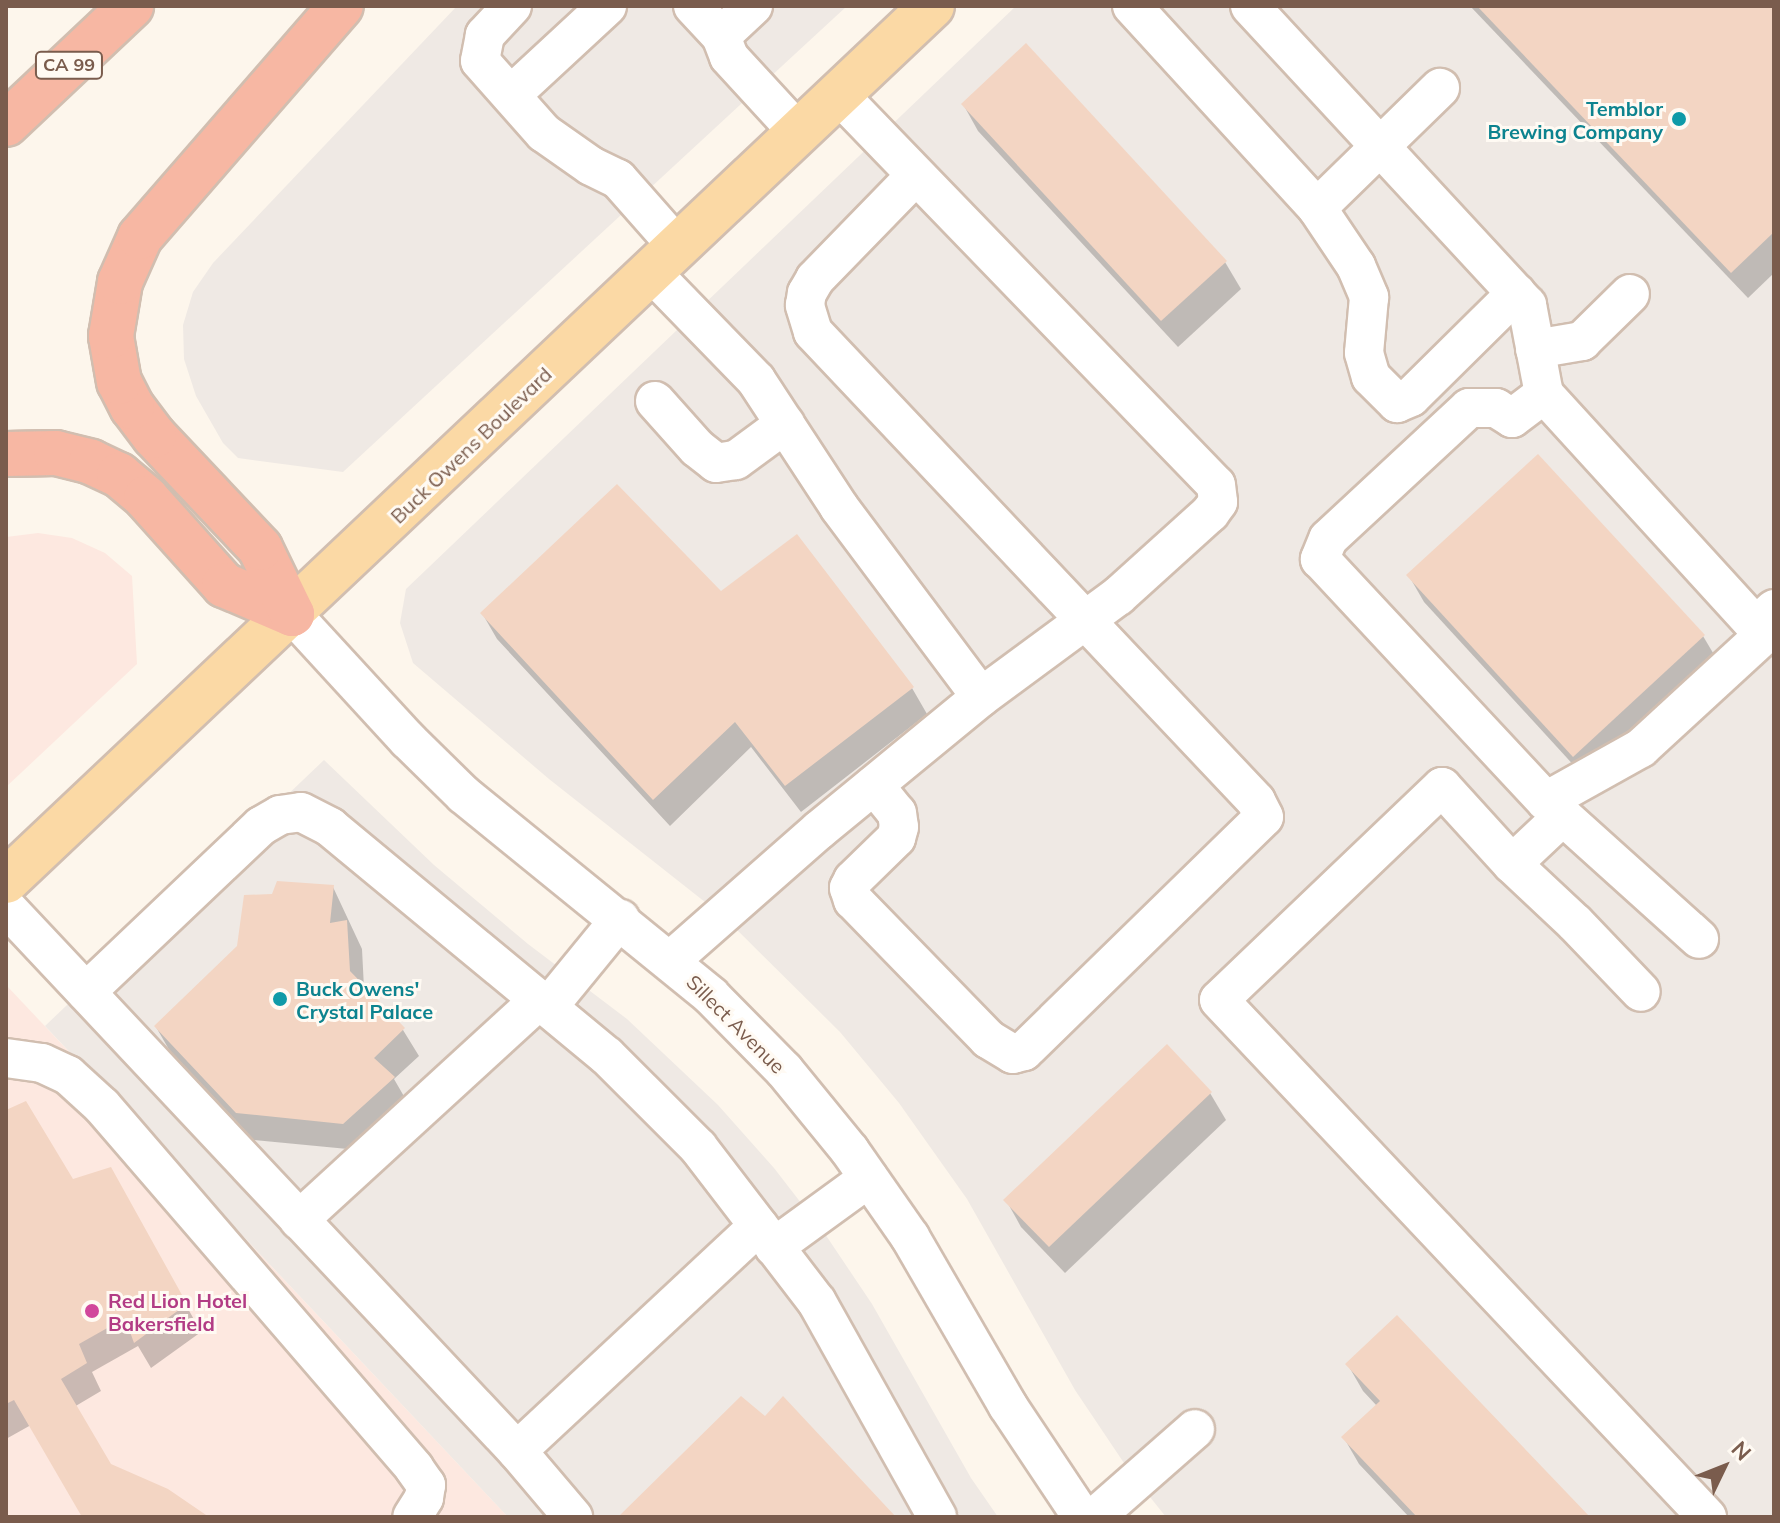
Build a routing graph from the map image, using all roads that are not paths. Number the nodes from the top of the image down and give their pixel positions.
1 (131, 6) edge
2 (341, 6) edge
3 (607, 6) edge
4 (693, 6) edge
5 (753, 6) edge
6 (932, 6) edge
7 (1132, 6) edge
8 (1250, 6) edge
9 (503, 14) edge
10 (721, 36) junction
11 (1440, 88) dead end
12 (837, 93) junction
13 (511, 95) junction
14 (6, 124) edge
15 (797, 131) junction
16 (1379, 145) junction
17 (915, 176) junction
18 (1317, 208) junction
19 (664, 259) junction
20 (1516, 293) junction
21 (1630, 294) dead end
22 (1535, 349) junction
23 (1544, 394) junction
24 (655, 401) dead end
25 (785, 424) junction
26 (6, 454) edge
27 (292, 614) junction
28 (1084, 621) junction
29 (1767, 629) edge
30 (981, 697) junction
31 (874, 785) junction
32 (1554, 808) junction
33 (1512, 864) junction
34 (6, 881) edge
35 (6, 907) edge
36 (620, 919) junction
37 (1699, 939) dead end
38 (670, 961) junction
39 (86, 992) junction
40 (1641, 992) dead end
41 (543, 1004) junction
42 (6, 1058) edge
43 (869, 1178) junction
44 (299, 1220) junction
45 (766, 1236) junction
46 (1195, 1429) dead end
47 (517, 1451) junction
48 (412, 1517) edge
49 (573, 1517) edge
50 (937, 1517) edge
51 (1082, 1517) edge
52 (1095, 1517) edge
53 (1707, 1517) edge

1 - 14 highway, CA 99
2 - 27 highway
3 - 13 street
4 - 10 street
5 - 10 street
6 - 12 main road, Buck Owens Boulevard
7 - 18 street
8 - 16 street
9 - 13 street
10 - 15 street
11 - 16 street
12 - 15 main road, Buck Owens Boulevard
12 - 17 street
13 - 19 street
15 - 19 main road, Buck Owens Boulevard
16 - 18 street
16 - 20 street
17 - 28 street
17 - 28 street
18 - 20 street
19 - 25 street
19 - 27 main road, Buck Owens Boulevard
20 - 22 street
21 - 22 street
22 - 23 street
23 - 29 street
23 - 32 street
24 - 25 street
25 - 30 street
26 - 27 highway
27 - 34 main road, Buck Owens Boulevard
27 - 36 street, Sillect Avenue
28 - 30 street
28 - 31 street
29 - 32 street
30 - 31 street
31 - 38 street
32 - 33 street
32 - 37 street
33 - 40 street
33 - 53 street
35 - 39 street
36 - 38 street, Sillect Avenue
36 - 41 street
38 - 43 street, Sillect Avenue
39 - 41 street
39 - 44 street
41 - 44 street
41 - 45 street
42 - 48 street
43 - 45 street
43 - 51 street, Sillect Avenue
44 - 47 street
45 - 47 street
45 - 50 street
46 - 52 street
47 - 49 street

